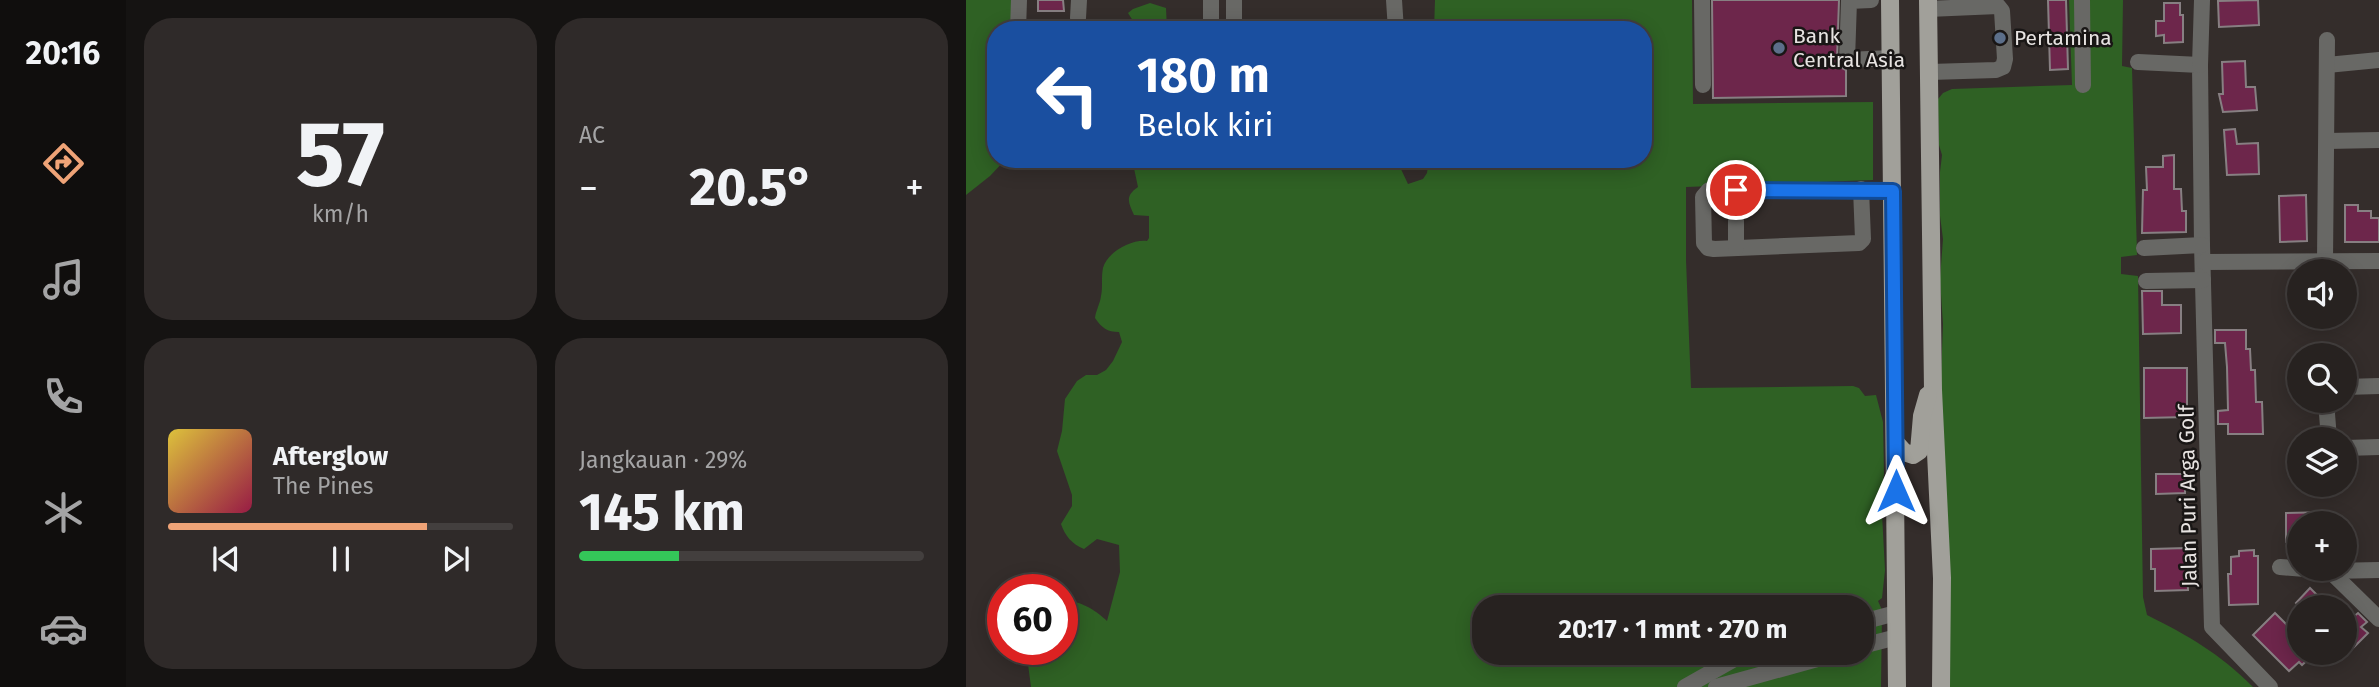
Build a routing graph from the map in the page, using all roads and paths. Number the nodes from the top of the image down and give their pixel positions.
1 (1019, 0) edge
2 (1079, 0) edge
3 (1211, 0) edge
4 (1234, 0) edge
5 (1394, 0) edge
6 (1702, 0) edge
7 (1871, 0) edge
8 (1890, 0) edge
9 (2082, 0) edge
10 (2203, 0) edge
11 (1928, 5) edge
12 (1078, 18) dead end
13 (1018, 21) edge
14 (1211, 21) edge
15 (1234, 21) edge
16 (1395, 21) edge
17 (2327, 40) dead end
18 (1891, 58) junction
19 (2379, 60) edge
20 (2137, 62) dead end
21 (2200, 65) junction
22 (2327, 65) junction
23 (1930, 72) junction
24 (1703, 85) dead end
25 (2083, 85) dead end
26 (2379, 139) edge
27 (2327, 141) junction
28 (1861, 189) junction
29 (1736, 190) junction
30 (1893, 191) junction
31 (2202, 245) junction
32 (1736, 248) junction
33 (2144, 248) dead end
34 (2325, 259) edge
35 (2287, 261) edge
36 (2357, 261) edge
37 (2379, 261) edge
38 (2204, 262) junction
39 (2203, 280) junction
40 (2146, 281) dead end
41 (2379, 386) edge
42 (2357, 387) edge
43 (1933, 390) junction
44 (1895, 442) junction
45 (2379, 447) edge
46 (2357, 448) edge
47 (2280, 567) dead end
48 (2287, 568) edge
49 (2357, 570) edge
50 (2379, 570) edge
51 (2340, 581) edge
52 (1896, 613) junction
53 (2379, 618) edge
54 (1874, 619) edge
55 (1897, 636) junction
56 (1874, 643) edge
57 (1724, 665) edge
58 (1796, 665) edge
59 (1685, 687) edge
60 (1716, 687) edge
61 (1897, 687) edge
62 (1941, 687) edge
63 (2270, 687) edge

1 - 13 street
2 - 12 street
3 - 14 street
4 - 15 street
5 - 16 street
6 - 24 street
7 - 18 street
8 - 18 main road
9 - 25 street
10 - 21 street, Jalan Puri Arga Golf
11 - 23 main road
11 - 23 street
17 - 22 street
18 - 30 main road
19 - 22 street
20 - 21 street
21 - 31 street, Jalan Puri Arga Golf
22 - 27 street
23 - 43 main road
26 - 27 street
27 - 34 street
28 - 29 street
28 - 30 street
28 - 32 street
29 - 32 street
29 - 32 street
30 - 44 main road
31 - 33 street
31 - 38 street, Jalan Puri Arga Golf
35 - 38 street
36 - 37 street
38 - 39 street, Jalan Puri Arga Golf
39 - 40 street
39 - 63 street, Jalan Puri Arga Golf
41 - 42 street
43 - 44 main road
43 - 62 main road
44 - 52 main road
45 - 46 street
47 - 48 street
49 - 50 street
51 - 53 street
52 - 54 street
52 - 55 main road
55 - 56 street
55 - 61 main road
57 - 59 street
58 - 60 street

